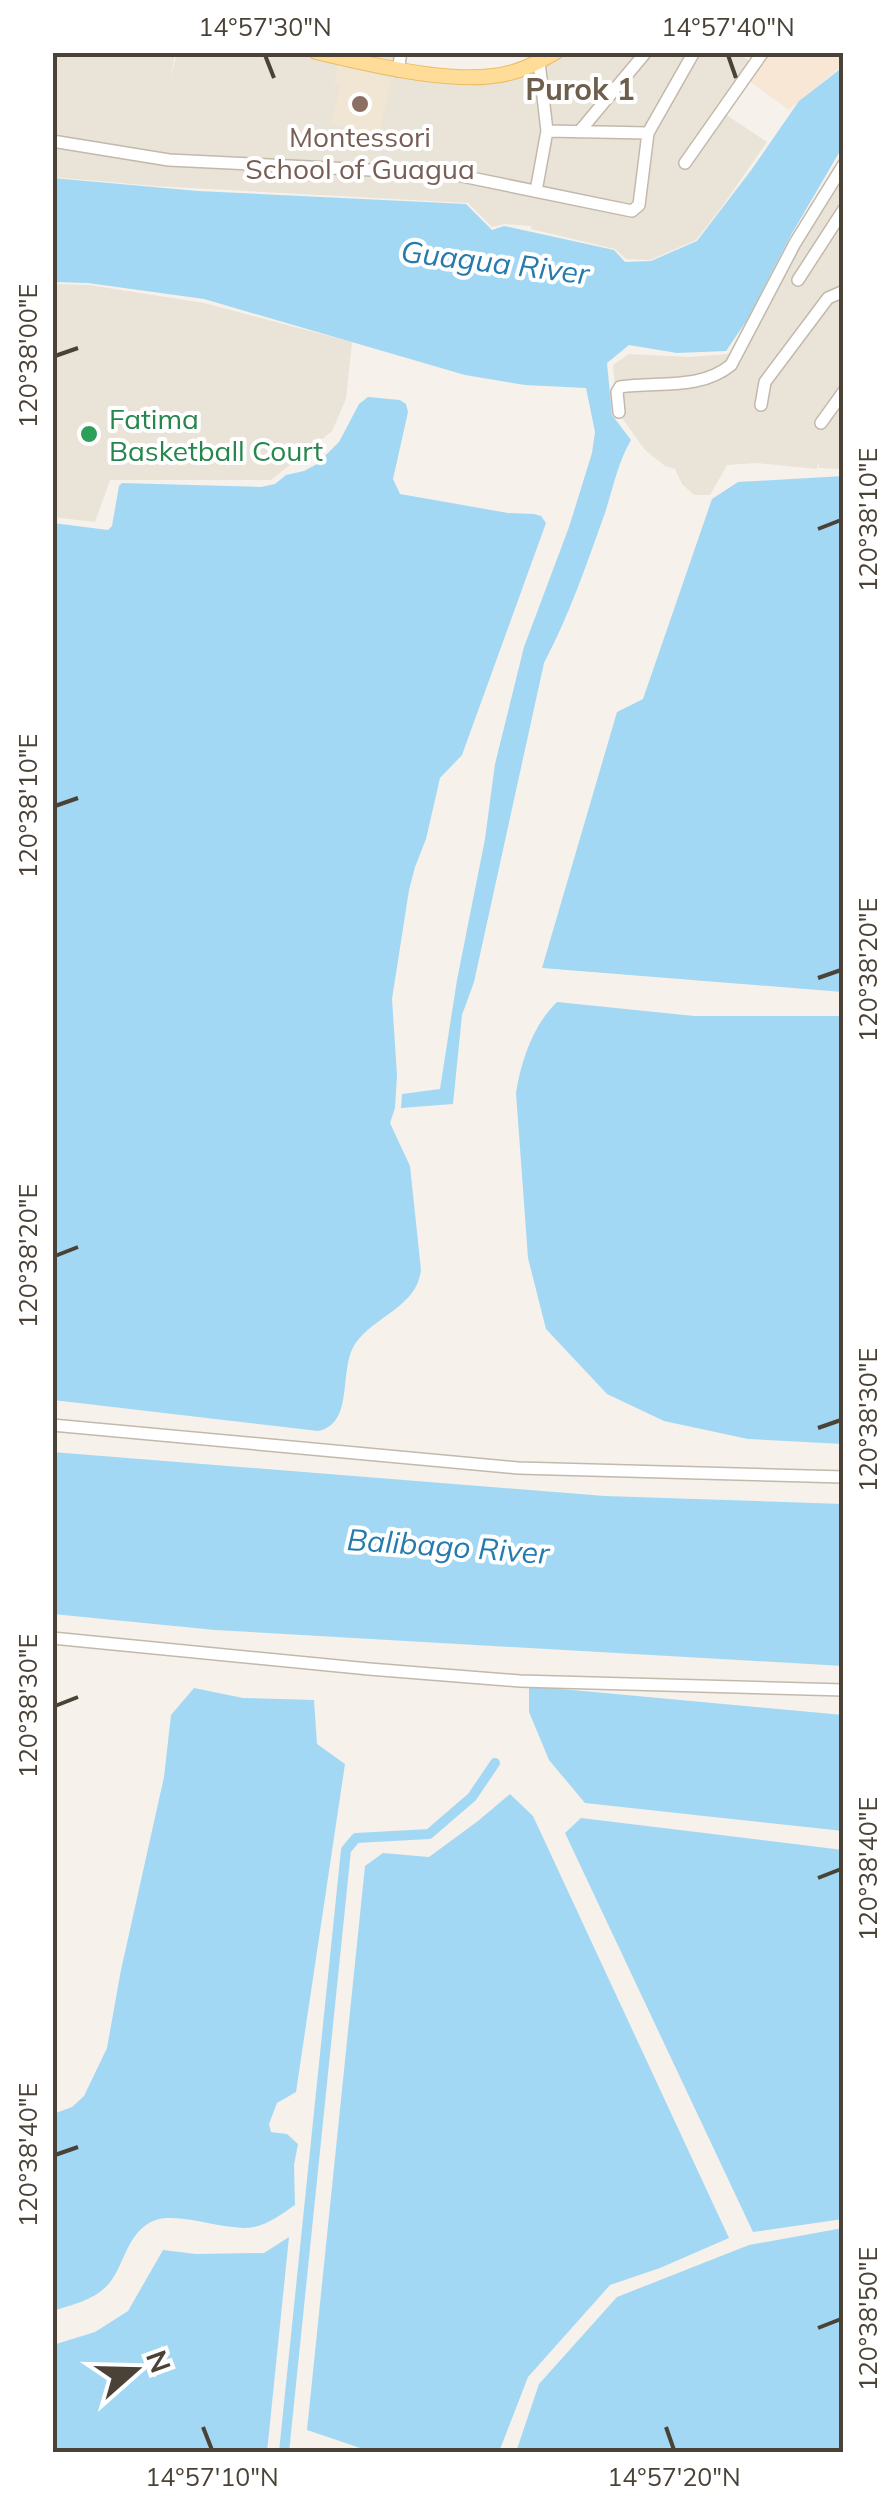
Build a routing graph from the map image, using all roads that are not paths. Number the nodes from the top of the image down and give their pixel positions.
1 (316, 52) edge
2 (402, 52) edge
3 (556, 52) edge
4 (646, 52) edge
5 (694, 52) edge
6 (744, 52) edge
7 (759, 57) edge
8 (539, 62) junction
9 (398, 71) junction
10 (547, 131) junction
11 (579, 132) junction
12 (648, 133) junction
13 (52, 141) edge
14 (685, 163) dead end
15 (844, 164) edge
16 (536, 191) junction
17 (844, 209) edge
18 (798, 280) dead end
19 (844, 291) edge
20 (844, 391) edge
21 (761, 405) dead end
22 (620, 412) dead end
23 (821, 423) dead end
24 (52, 1425) edge
25 (844, 1476) edge
26 (52, 1638) edge
27 (844, 1690) edge

1 - 9 main road
2 - 9 street
3 - 8 main road
4 - 11 street
5 - 12 street
6 - 7 street
7 - 14 street
8 - 9 main road
8 - 10 street
10 - 11 street
10 - 16 street
11 - 12 street
12 - 16 street
13 - 16 street
15 - 22 street
17 - 18 street
19 - 21 street
20 - 23 street
24 - 25 street
26 - 27 street

